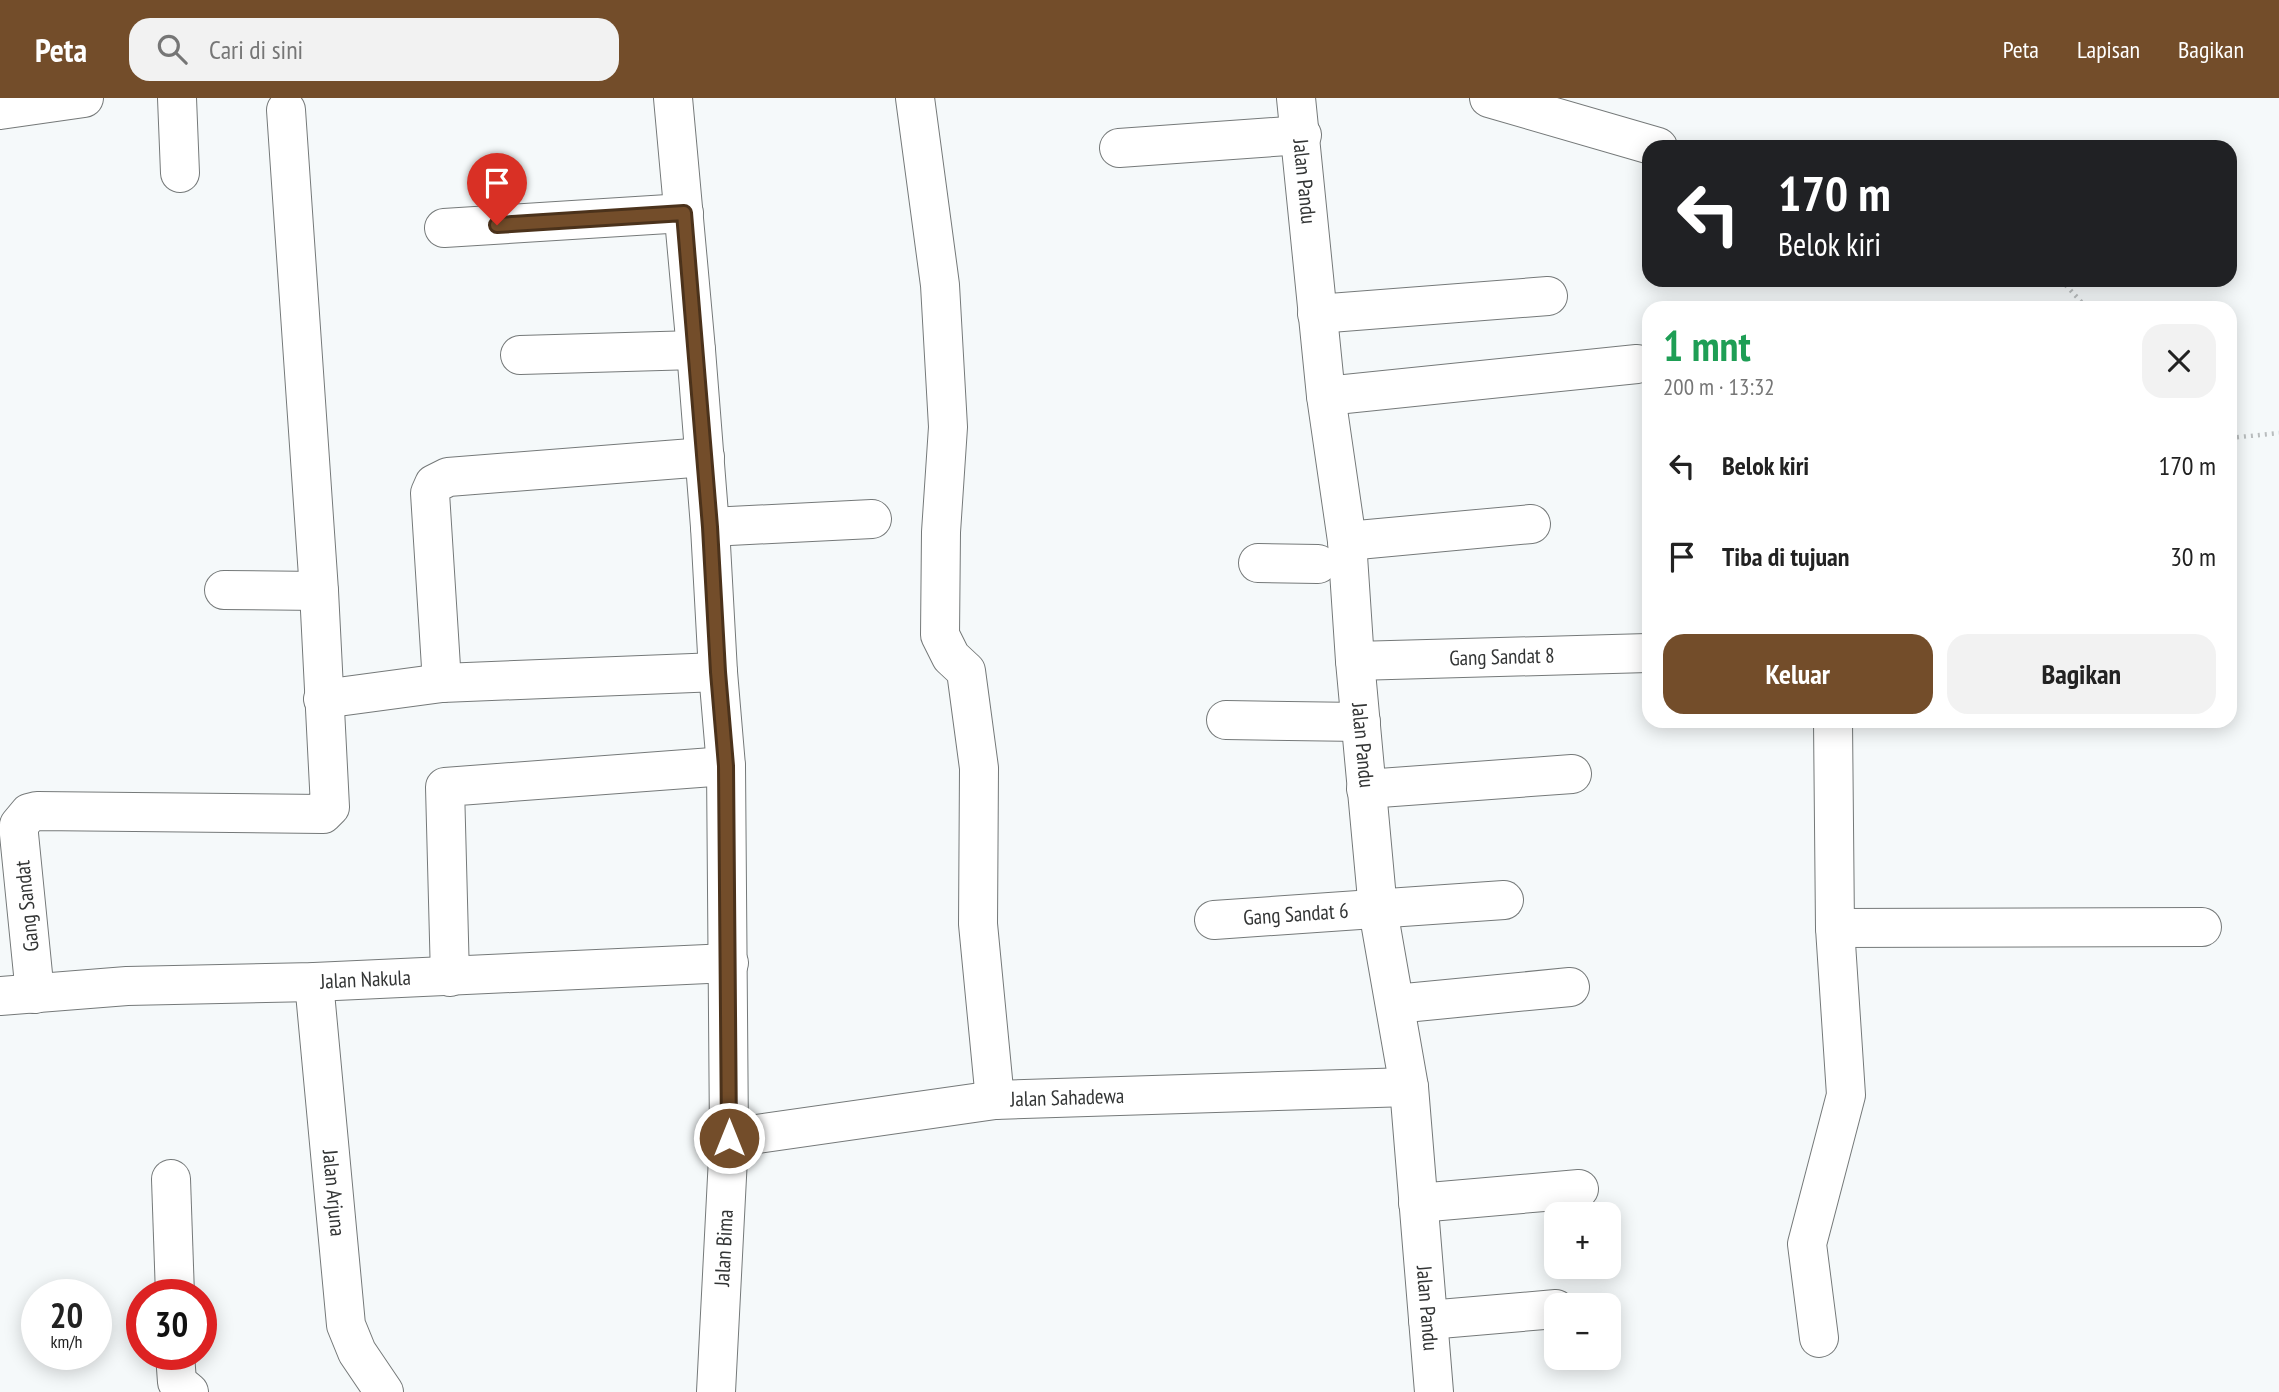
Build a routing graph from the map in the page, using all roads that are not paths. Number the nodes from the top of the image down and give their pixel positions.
1 (84, 98) edge
2 (177, 98) edge
3 (673, 98) edge
4 (915, 98) edge
5 (1296, 98) edge
6 (1489, 98) edge
7 (0, 110) edge
8 (286, 110) dead end
9 (1302, 135) junction
10 (1642, 142) edge
11 (1119, 148) dead end
12 (180, 173) dead end
13 (684, 213) junction
14 (443, 228) dead end
15 (1548, 296) dead end
16 (1317, 314) junction
17 (696, 350) junction
18 (520, 355) dead end
19 (1637, 365) dead end
20 (1326, 396) junction
21 (705, 457) junction
22 (872, 519) dead end
23 (1531, 524) dead end
24 (710, 527) junction
25 (1347, 541) junction
26 (1258, 564) dead end
27 (1318, 564) dead end
28 (224, 590) dead end
29 (319, 591) junction
30 (1642, 653) edge
31 (1355, 662) junction
32 (718, 672) junction
33 (442, 683) junction
34 (323, 699) junction
35 (1226, 720) dead end
36 (1361, 722) junction
37 (1833, 728) edge
38 (726, 766) junction
39 (1572, 774) dead end
40 (1366, 789) junction
41 (1504, 900) dead end
42 (1378, 910) junction
43 (1214, 920) dead end
44 (2202, 927) dead end
45 (1835, 928) junction
46 (729, 963) junction
47 (450, 977) junction
48 (314, 982) junction
49 (1570, 987) dead end
50 (18, 995) edge
51 (1395, 1004) junction
52 (1409, 1087) junction
53 (995, 1100) junction
54 (729, 1138) junction
55 (171, 1180) dead end
56 (1580, 1189) dead end
57 (1418, 1203) junction
58 (174, 1279) edge
59 (1544, 1310) edge
60 (1428, 1320) junction
61 (1819, 1338) dead end
62 (176, 1370) edge
63 (189, 1392) edge
64 (382, 1392) edge
65 (716, 1392) edge
66 (1434, 1392) edge

1 - 7 street
2 - 12 street
3 - 13 street, Jalan Bima
4 - 53 street
5 - 9 street, Jalan Pandu
6 - 10 street
8 - 29 street
9 - 11 street
9 - 16 street, Jalan Pandu
13 - 14 street
13 - 17 street, Jalan Bima
15 - 16 street
16 - 20 street, Jalan Pandu
17 - 18 street
17 - 21 street, Jalan Bima
19 - 20 street
20 - 25 street, Jalan Pandu
21 - 24 street, Jalan Bima
21 - 33 street
22 - 24 street
23 - 25 street
24 - 32 street, Jalan Bima
25 - 31 street, Jalan Pandu
26 - 27 street
28 - 29 street
29 - 34 street
30 - 31 street, Gang Sandat 8
31 - 36 street, Jalan Pandu
32 - 33 street
32 - 38 street, Jalan Bima
33 - 34 street
34 - 50 street, Gang Sandat
35 - 36 street
36 - 40 street, Jalan Pandu
37 - 45 street
38 - 46 street, Jalan Bima
38 - 47 street
39 - 40 street
40 - 42 street, Jalan Pandu
41 - 42 street, Gang Sandat 6
42 - 43 street, Gang Sandat 6
42 - 51 street, Jalan Pandu
44 - 45 street
45 - 61 street
46 - 47 street, Jalan Nakula
46 - 54 street, Jalan Bima
47 - 48 street, Jalan Nakula
48 - 50 street, Jalan Nakula
48 - 64 street, Jalan Arjuna
49 - 51 street
51 - 52 street, Jalan Pandu
52 - 53 street, Jalan Sahadewa
52 - 57 street, Jalan Pandu
53 - 54 street, Jalan Sahadewa
54 - 65 street, Jalan Bima
55 - 58 street
56 - 57 street
57 - 60 street, Jalan Pandu
59 - 60 street
60 - 66 street, Jalan Pandu
62 - 63 street

